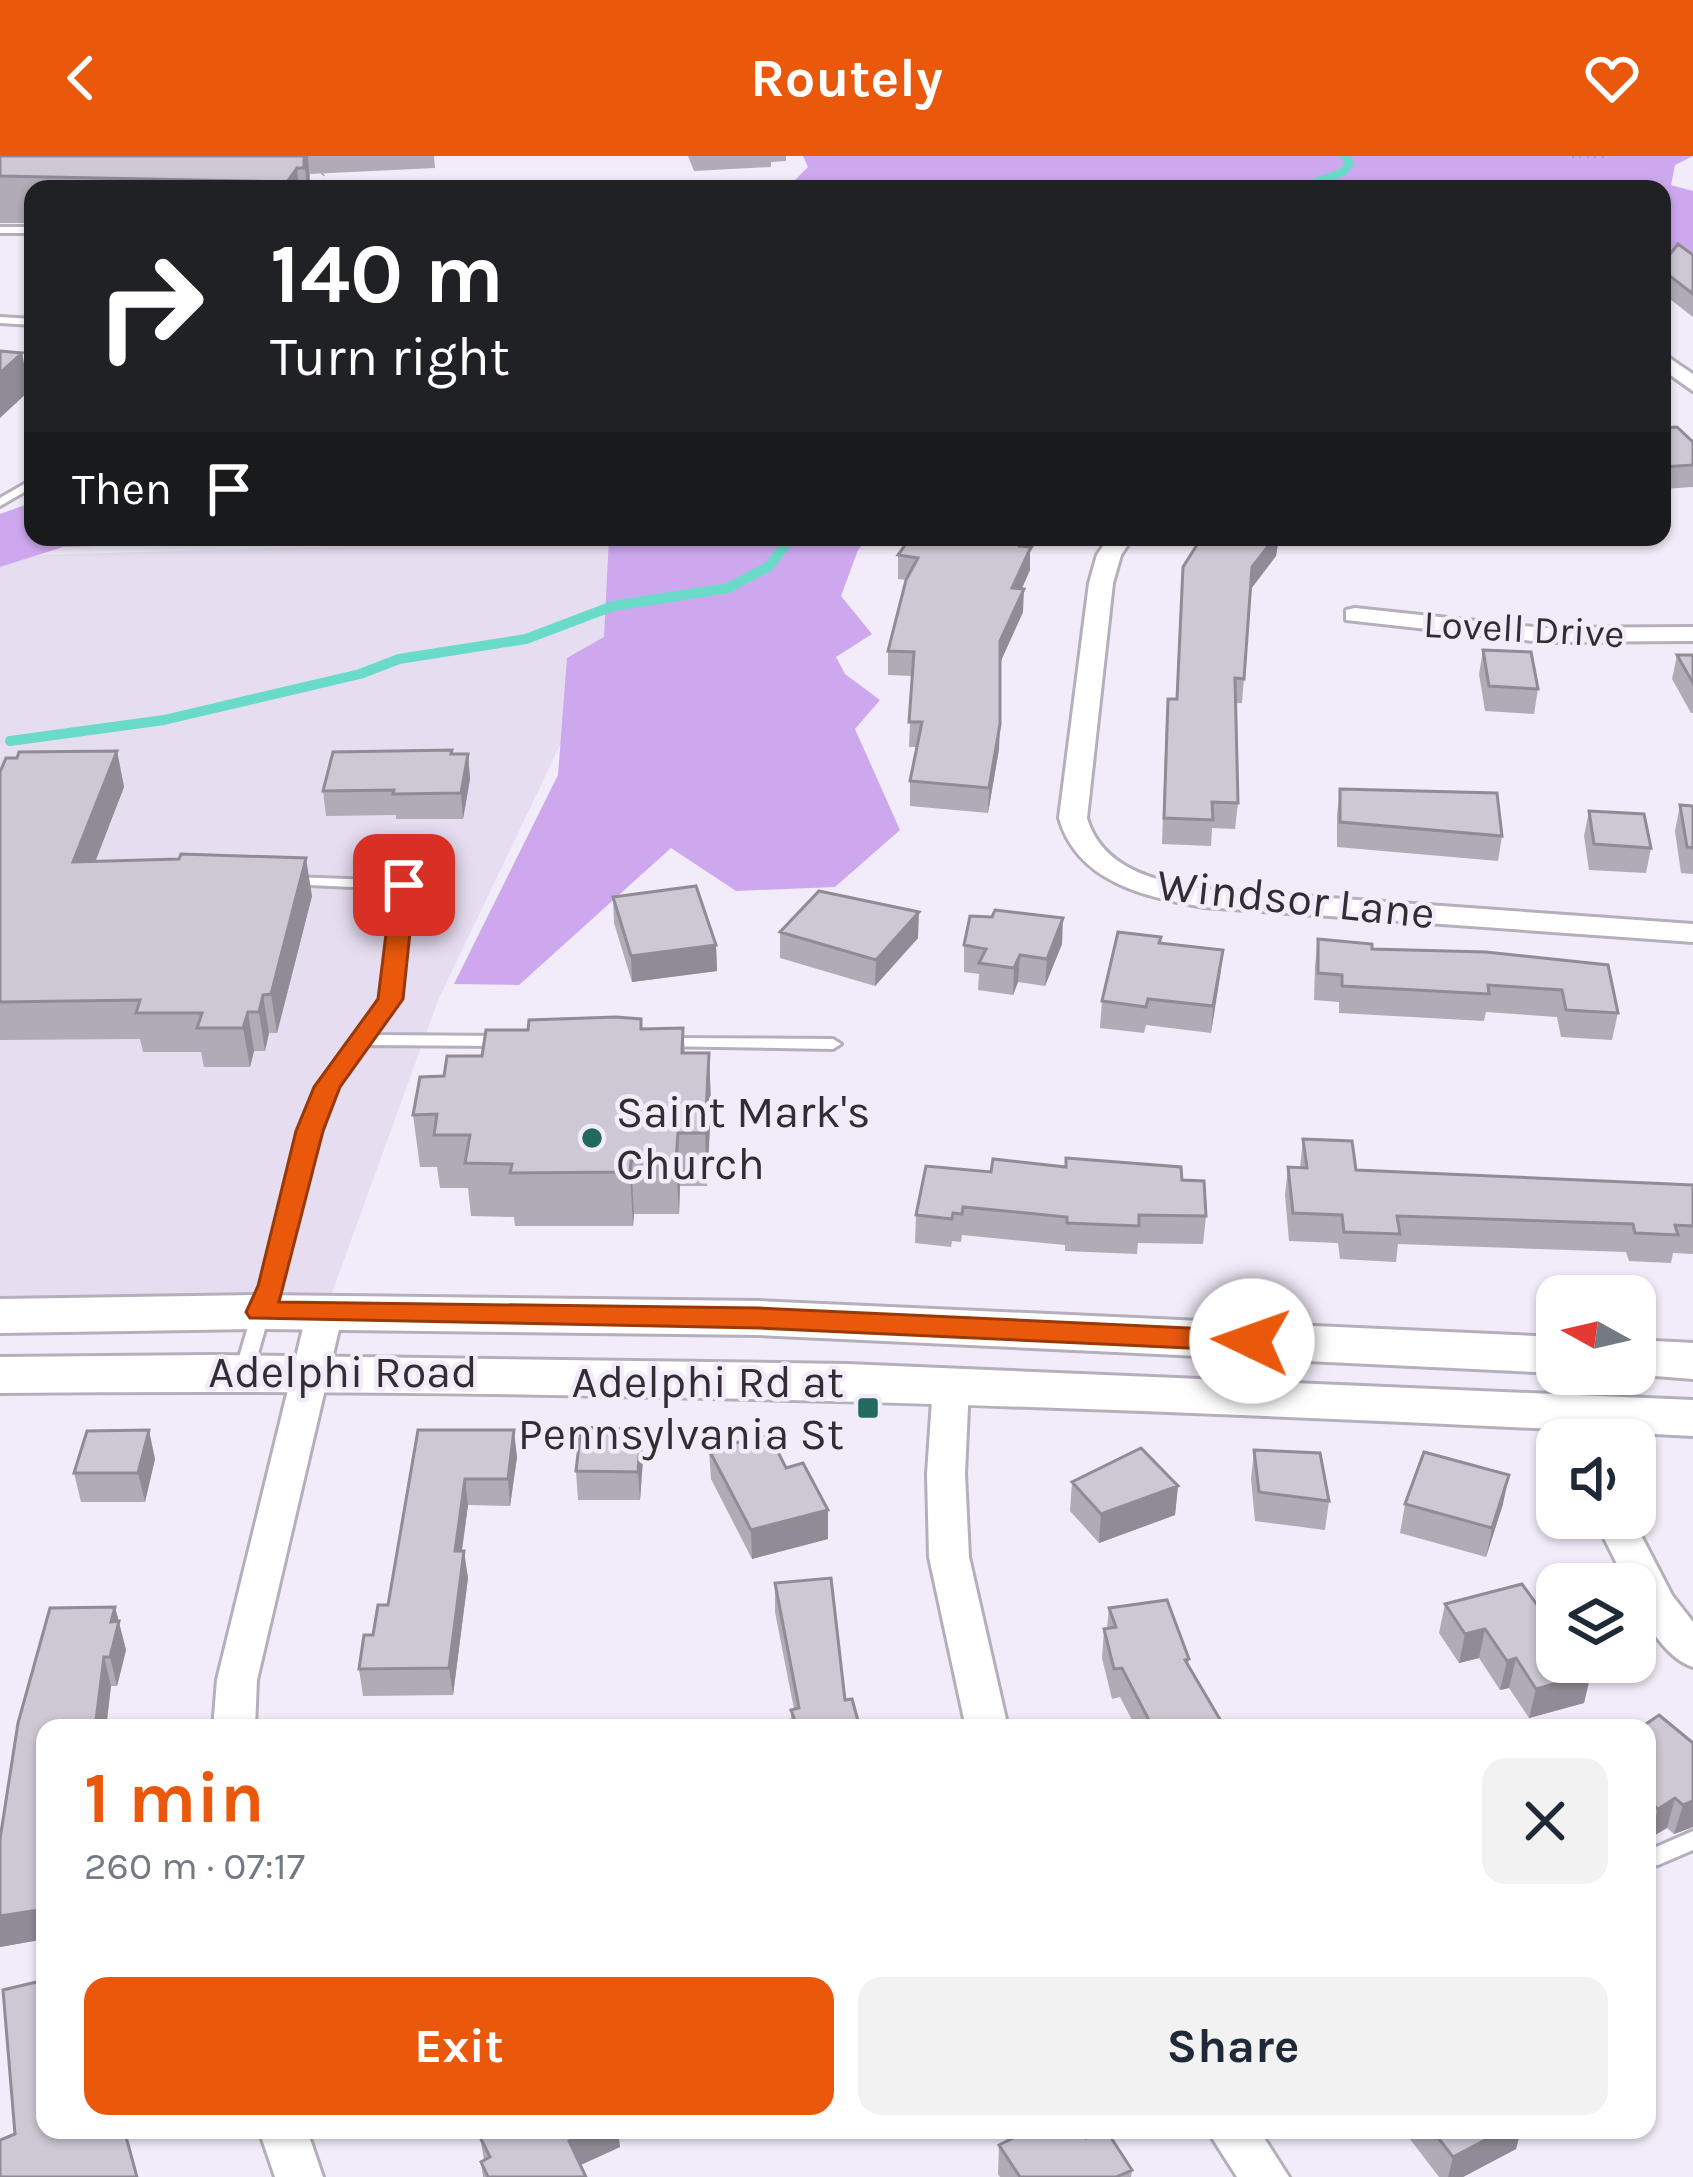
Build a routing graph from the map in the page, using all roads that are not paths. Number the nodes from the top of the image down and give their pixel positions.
1 (1115, 546) edge
2 (1354, 615) dead end
3 (1693, 634) edge
4 (266, 880) edge
5 (1693, 933) edge
6 (361, 1040) junction
7 (526, 1041) edge
8 (645, 1042) edge
9 (833, 1044) dead end
10 (260, 1312) junction
11 (325, 1312) junction
12 (0, 1316) edge
13 (1536, 1354) edge
14 (1656, 1359) edge
15 (1693, 1361) edge
16 (311, 1370) junction
17 (244, 1371) junction
18 (0, 1375) edge
19 (952, 1385) junction
20 (1693, 1418) edge
21 (1656, 1421) edge
22 (1536, 1423) edge
23 (1624, 1539) edge
24 (1693, 1652) edge
25 (235, 1719) edge
26 (985, 1719) edge
27 (1693, 1840) edge
28 (1656, 1855) edge
29 (286, 2139) edge
30 (1238, 2139) edge
31 (299, 2177) edge
32 (1265, 2177) edge

1 - 5 street, Windsor Lane
2 - 3 street, Lovell Drive
4 - 6 lane
6 - 7 lane
6 - 10 lane
8 - 9 lane
10 - 11 main road, Adelphi Road
10 - 12 main road, Adelphi Road
10 - 17 lane
11 - 13 main road, Adelphi Road
11 - 16 street
14 - 15 main road
16 - 17 main road, Adelphi Road
16 - 19 main road, Adelphi Road
16 - 25 street
17 - 18 main road, Adelphi Road
19 - 22 main road, Adelphi Road
19 - 26 street
20 - 21 main road, Adelphi Road
23 - 24 street
27 - 28 lane
29 - 31 street
30 - 32 street

